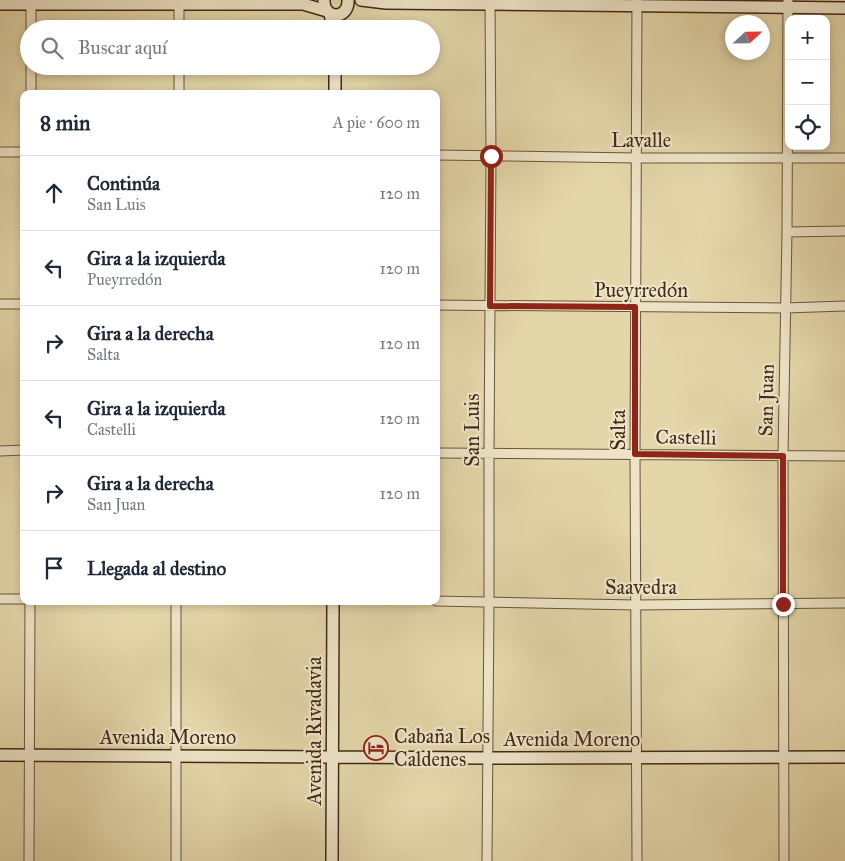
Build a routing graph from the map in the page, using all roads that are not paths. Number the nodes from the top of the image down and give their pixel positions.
1 (315, 0) edge
2 (361, 0) edge
3 (31, 2) edge
4 (490, 2) edge
5 (636, 2) edge
6 (386, 3) junction
7 (0, 4) edge
8 (303, 4) junction
9 (788, 4) edge
10 (179, 5) junction
11 (336, 8) edge
12 (845, 8) edge
13 (31, 20) edge
14 (179, 20) edge
15 (31, 75) edge
16 (179, 75) edge
17 (335, 75) edge
18 (31, 90) edge
19 (179, 90) edge
20 (335, 90) edge
21 (0, 152) edge
22 (20, 152) edge
23 (440, 155) edge
24 (491, 156) junction
25 (637, 158) junction
26 (787, 158) junction
27 (845, 158) edge
28 (845, 231) edge
29 (787, 232) junction
30 (0, 304) edge
31 (20, 304) edge
32 (440, 305) edge
33 (490, 306) junction
34 (845, 306) edge
35 (635, 307) junction
36 (785, 308) junction
37 (0, 450) edge
38 (20, 450) edge
39 (440, 453) edge
40 (489, 453) junction
41 (635, 454) junction
42 (783, 456) junction
43 (845, 456) edge
44 (0, 599) edge
45 (20, 599) edge
46 (440, 601) edge
47 (489, 602) junction
48 (845, 603) edge
49 (783, 604) junction
50 (30, 605) edge
51 (176, 605) edge
52 (333, 605) edge
53 (635, 605) junction
54 (0, 755) edge
55 (29, 755) junction
56 (176, 756) junction
57 (333, 757) junction
58 (636, 757) junction
59 (784, 757) junction
60 (845, 757) edge
61 (488, 758) junction
62 (29, 861) edge
63 (176, 861) edge
64 (332, 861) edge
65 (487, 861) edge
66 (637, 861) edge
67 (784, 861) edge

1 - 8 street
2 - 6 street
3 - 7 street
3 - 10 street
3 - 13 street
4 - 5 street
4 - 6 street
4 - 24 street, San Luis
5 - 9 street
5 - 25 street, Salta
6 - 11 street
8 - 10 street
8 - 11 street
9 - 12 street
9 - 26 street, San Juan
10 - 14 street
15 - 18 street
16 - 19 street
17 - 20 street
21 - 22 street
23 - 24 street, Lavalle
24 - 25 street, Lavalle
24 - 33 street, San Luis
25 - 26 street, Lavalle
25 - 35 street, Salta
26 - 27 street, Lavalle
26 - 29 street, San Juan
28 - 29 street
29 - 36 street, San Juan
30 - 31 street
32 - 33 street, Pueyrredón
33 - 35 street, Pueyrredón
33 - 40 street, San Luis
34 - 36 street, Pueyrredón
35 - 36 street, Pueyrredón
35 - 41 street, Salta
36 - 42 street, San Juan
37 - 38 street
39 - 40 street, Castelli
40 - 41 street, Castelli
40 - 47 street, San Luis
41 - 42 street, Castelli
41 - 53 street, Salta
42 - 43 street, Castelli
42 - 49 street, San Juan
44 - 45 street
46 - 47 street, Saavedra
47 - 53 street, Saavedra
47 - 61 street, San Luis
48 - 49 street, Saavedra
49 - 53 street, Saavedra
49 - 59 street, San Juan
50 - 55 street
51 - 56 street
52 - 57 street, Avenida Rivadavia
53 - 58 street, Salta
54 - 55 street, Avenida Moreno
55 - 56 street, Avenida Moreno
55 - 62 street
56 - 57 street, Avenida Moreno
56 - 63 street
57 - 61 street, Avenida Moreno
57 - 64 street, Avenida Rivadavia
58 - 59 street, Avenida Moreno
58 - 61 street, Avenida Moreno
58 - 66 street, Salta
59 - 60 street, Avenida Moreno
59 - 67 street, San Juan
61 - 65 street, San Luis

